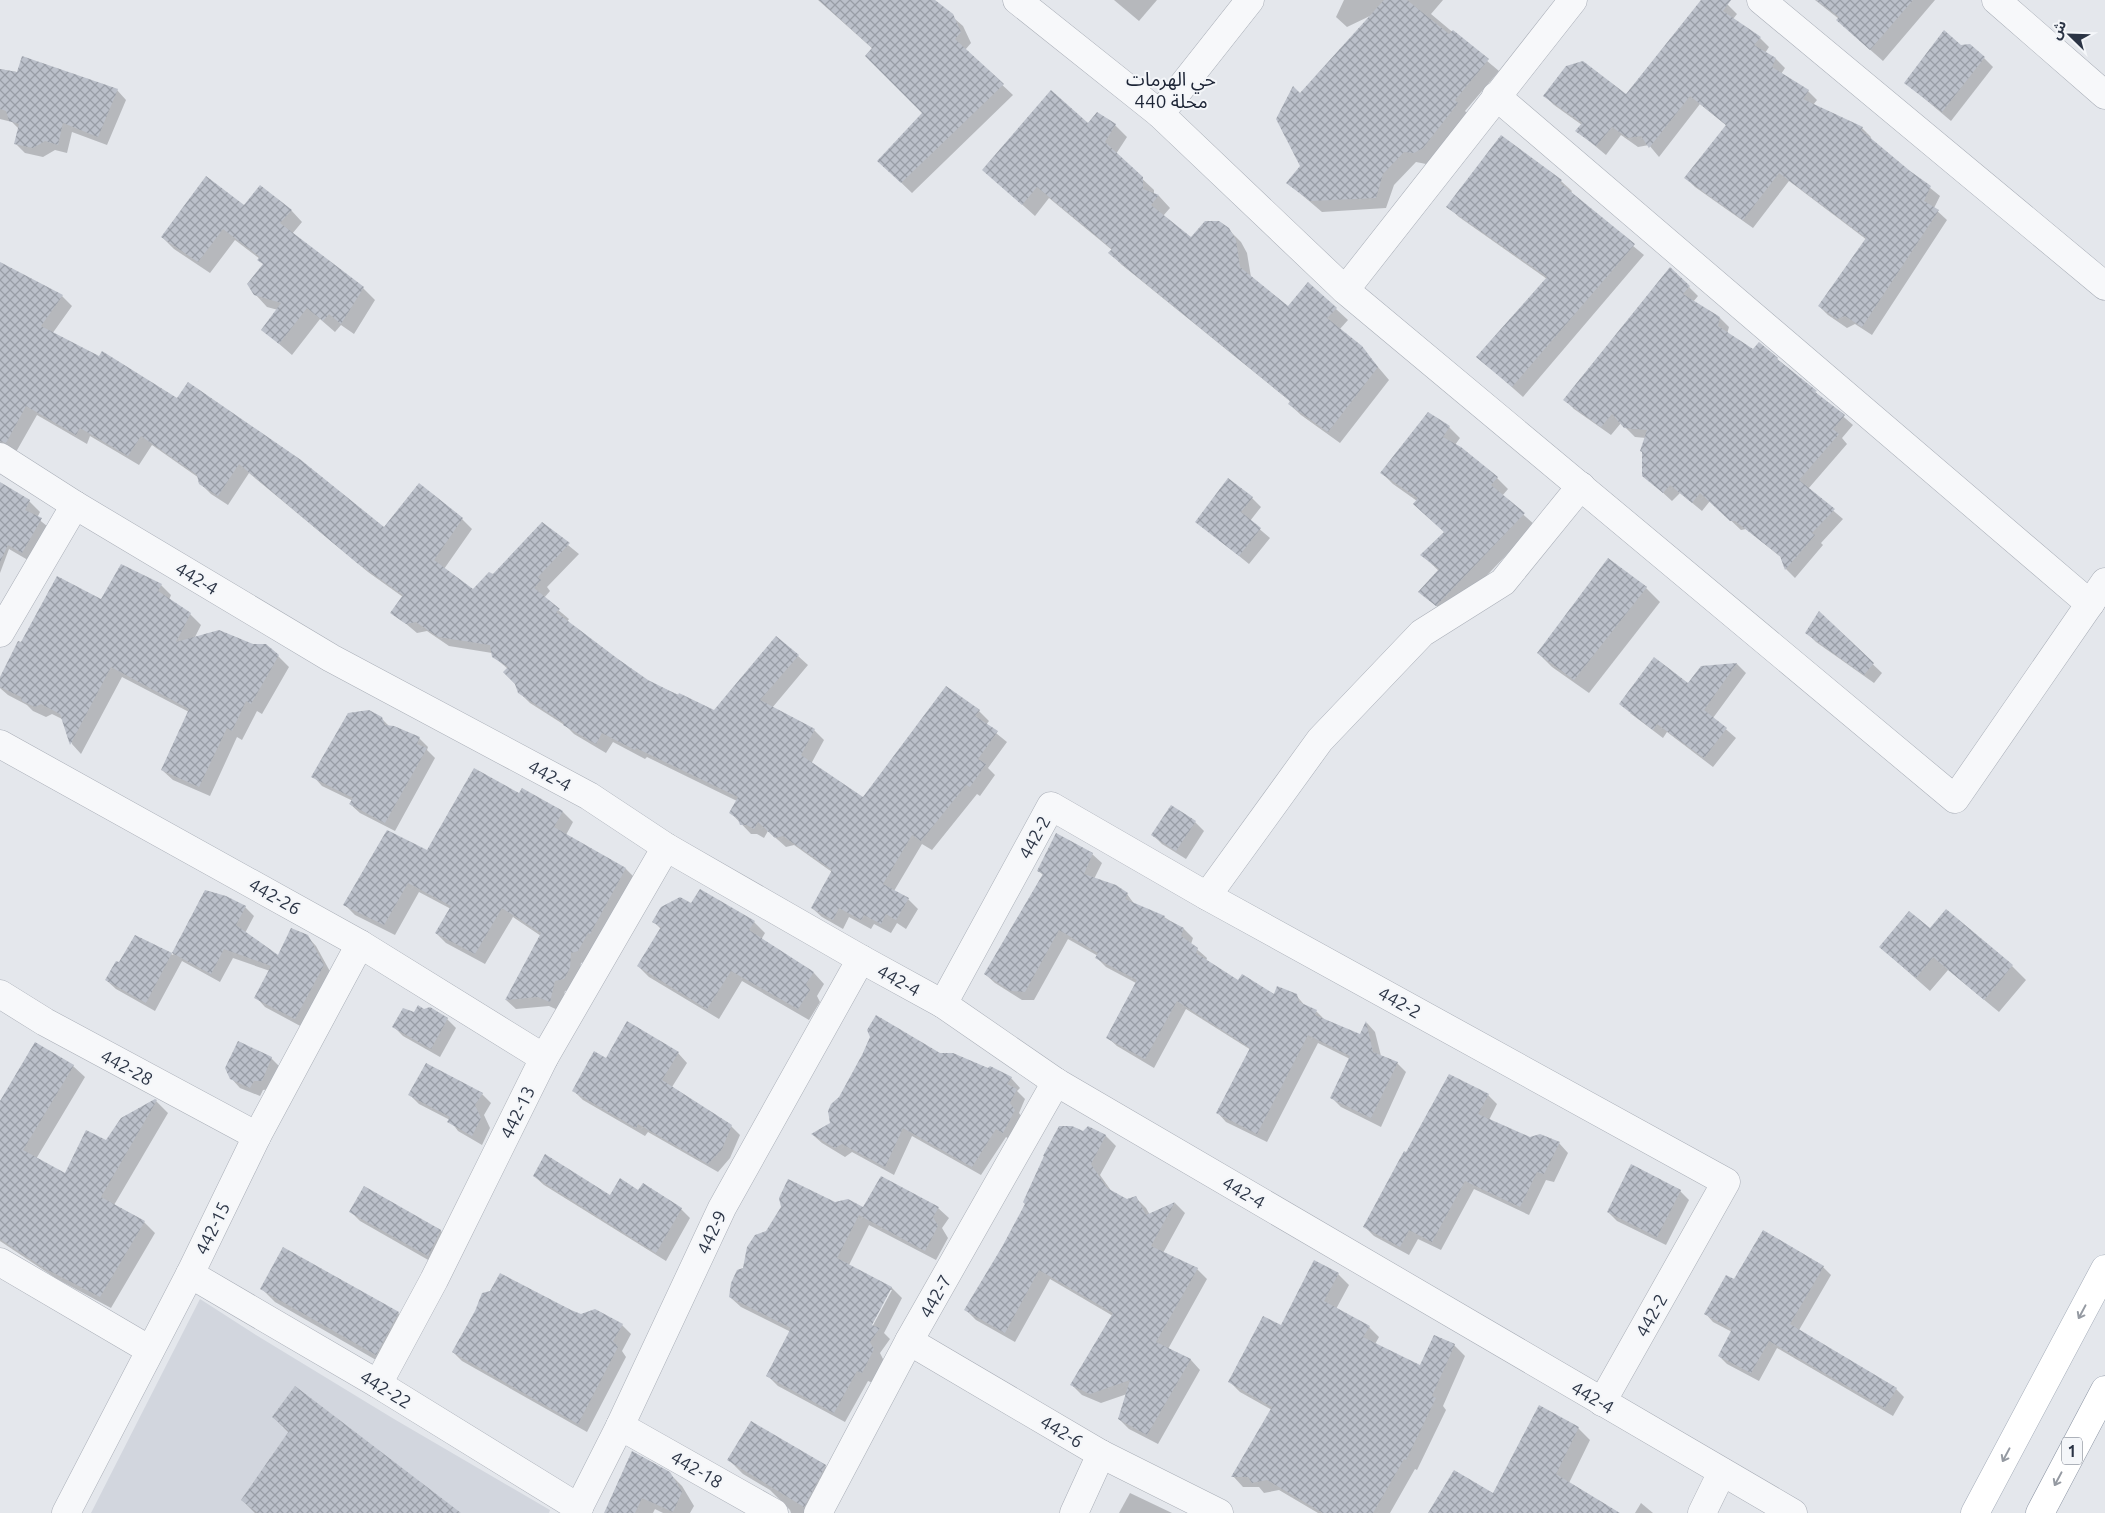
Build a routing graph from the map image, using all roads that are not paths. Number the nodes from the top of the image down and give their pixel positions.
1 (1017, 0) edge
2 (1250, 0) edge
3 (1573, 0) edge
4 (1761, 0) edge
5 (1996, 0) edge
6 (2105, 95) edge
7 (1496, 96) junction
8 (1160, 114) junction
9 (2105, 286) edge
10 (1345, 290) junction
11 (0, 457) edge
12 (1581, 486) junction
13 (75, 505) junction
14 (2097, 593) edge
15 (0, 633) edge
16 (0, 744) edge
17 (666, 847) junction
18 (1207, 896) junction
19 (360, 944) junction
20 (861, 960) junction
21 (0, 994) edge
22 (943, 1004) junction
23 (544, 1058) junction
24 (1056, 1082) junction
25 (257, 1136) junction
26 (0, 1262) edge
27 (2105, 1269) edge
28 (190, 1274) junction
29 (909, 1342) junction
30 (150, 1350) junction
31 (378, 1384) junction
32 (2105, 1390) edge
33 (1602, 1402) junction
34 (620, 1426) junction
35 (1101, 1454) junction
36 (1722, 1472) junction
37 (577, 1511) edge
38 (66, 1513) edge
39 (774, 1513) edge
40 (818, 1513) edge
41 (1074, 1513) edge
42 (1219, 1513) edge
43 (1702, 1513) edge
44 (1793, 1513) edge
45 (1975, 1513) edge
46 (2040, 1513) edge

1 - 8 street
2 - 8 street
3 - 7 street
4 - 9 street
5 - 6 street
7 - 10 street
7 - 14 street
8 - 10 street
10 - 12 street
11 - 13 street, 442-4
12 - 14 street
12 - 18 street
13 - 15 street
13 - 17 street, 442-4
16 - 19 street, 442-26
17 - 20 street, 442-4
17 - 23 street, 442-13
18 - 22 street, 442-2
18 - 33 street, 442-2
19 - 23 street, 442-26
19 - 25 street, 442-15
20 - 22 street, 442-4
20 - 34 street, 442-9
21 - 25 street, 442-28
22 - 24 street, 442-4
23 - 31 street, 442-13
24 - 29 street, 442-7
24 - 33 street, 442-4
25 - 28 street, 442-15
26 - 30 street
27 -> 45 main road
28 - 30 street, 442-15
28 - 31 street, 442-22
29 - 35 street, 442-6
29 - 40 street, 442-7
30 - 38 street, 442-15
31 - 37 street, 442-22
32 -> 46 main road, 1
33 - 36 street, 442-4
34 - 37 street, 442-9
34 - 39 street, 442-18
35 - 41 street
35 - 42 street, 442-6
36 - 43 street
36 - 44 street, 442-4

